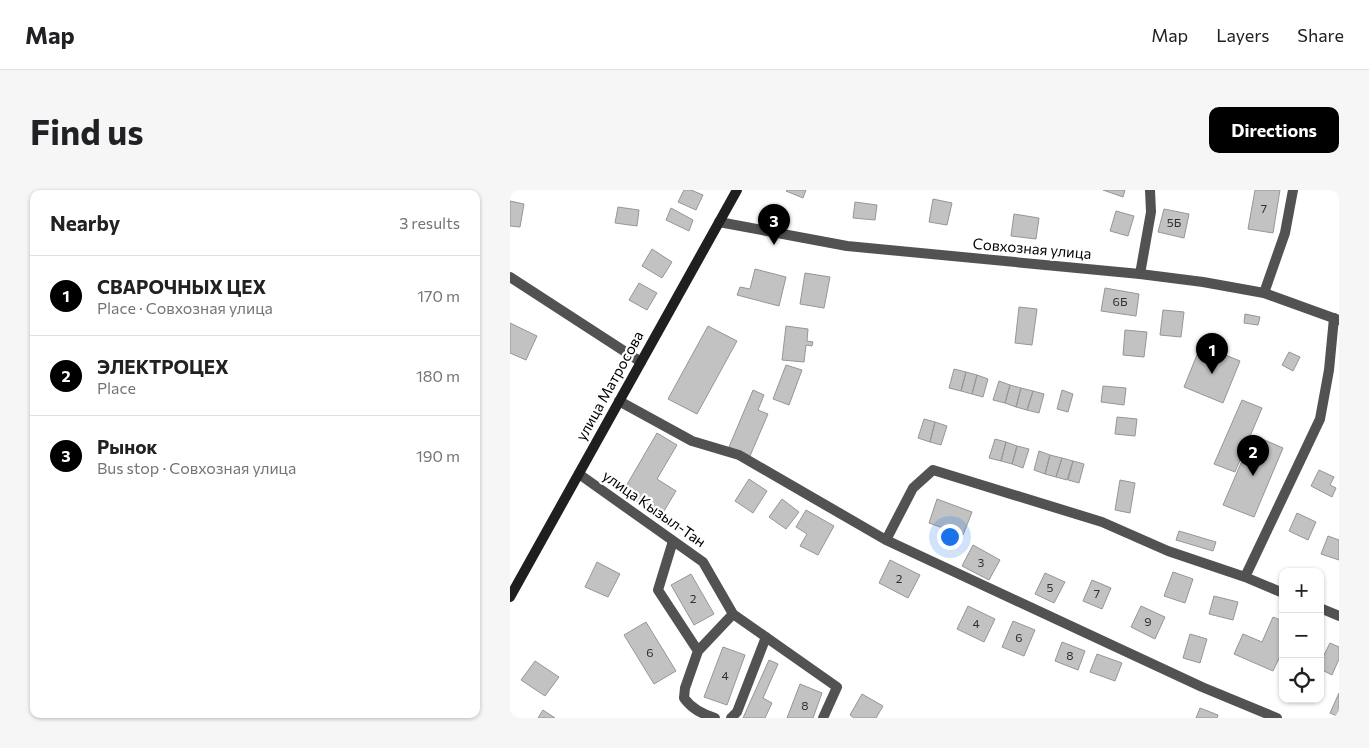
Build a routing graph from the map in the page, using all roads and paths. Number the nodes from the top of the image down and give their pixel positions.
1 (737, 190) edge
2 (1150, 190) edge
3 (1293, 190) edge
4 (719, 222) junction
5 (1140, 274) junction
6 (510, 276) edge
7 (1264, 293) junction
8 (1336, 319) edge
9 (641, 362) junction
10 (619, 401) junction
11 (579, 474) junction
12 (886, 540) junction
13 (673, 541) junction
14 (1245, 577) junction
15 (1279, 591) edge
16 (510, 597) edge
17 (1324, 610) edge
18 (733, 614) junction
19 (1339, 616) edge
20 (766, 638) junction
21 (698, 651) junction
22 (716, 718) edge
23 (731, 718) edge
24 (823, 718) edge
25 (1277, 718) edge

1 - 4 main road, улица Матросова
2 - 5 street
3 - 7 street
4 - 5 street, Совхозная улица
4 - 9 main road, улица Матросова
5 - 7 street, Совхозная улица
6 - 9 street
7 - 8 street, Совхозная улица
8 - 14 street
9 - 10 main road, улица Матросова
10 - 11 main road, улица Матросова
10 - 12 street
11 - 13 street, улица Кызыл-Тан
11 - 16 main road, улица Матросова
12 - 14 street
12 - 25 street
13 - 18 street, улица Кызыл-Тан
13 - 21 street
14 - 15 street
17 - 19 street
18 - 20 street, улица Кызыл-Тан
18 - 21 street
20 - 23 street
20 - 24 street, улица Кызыл-Тан
21 - 22 street

